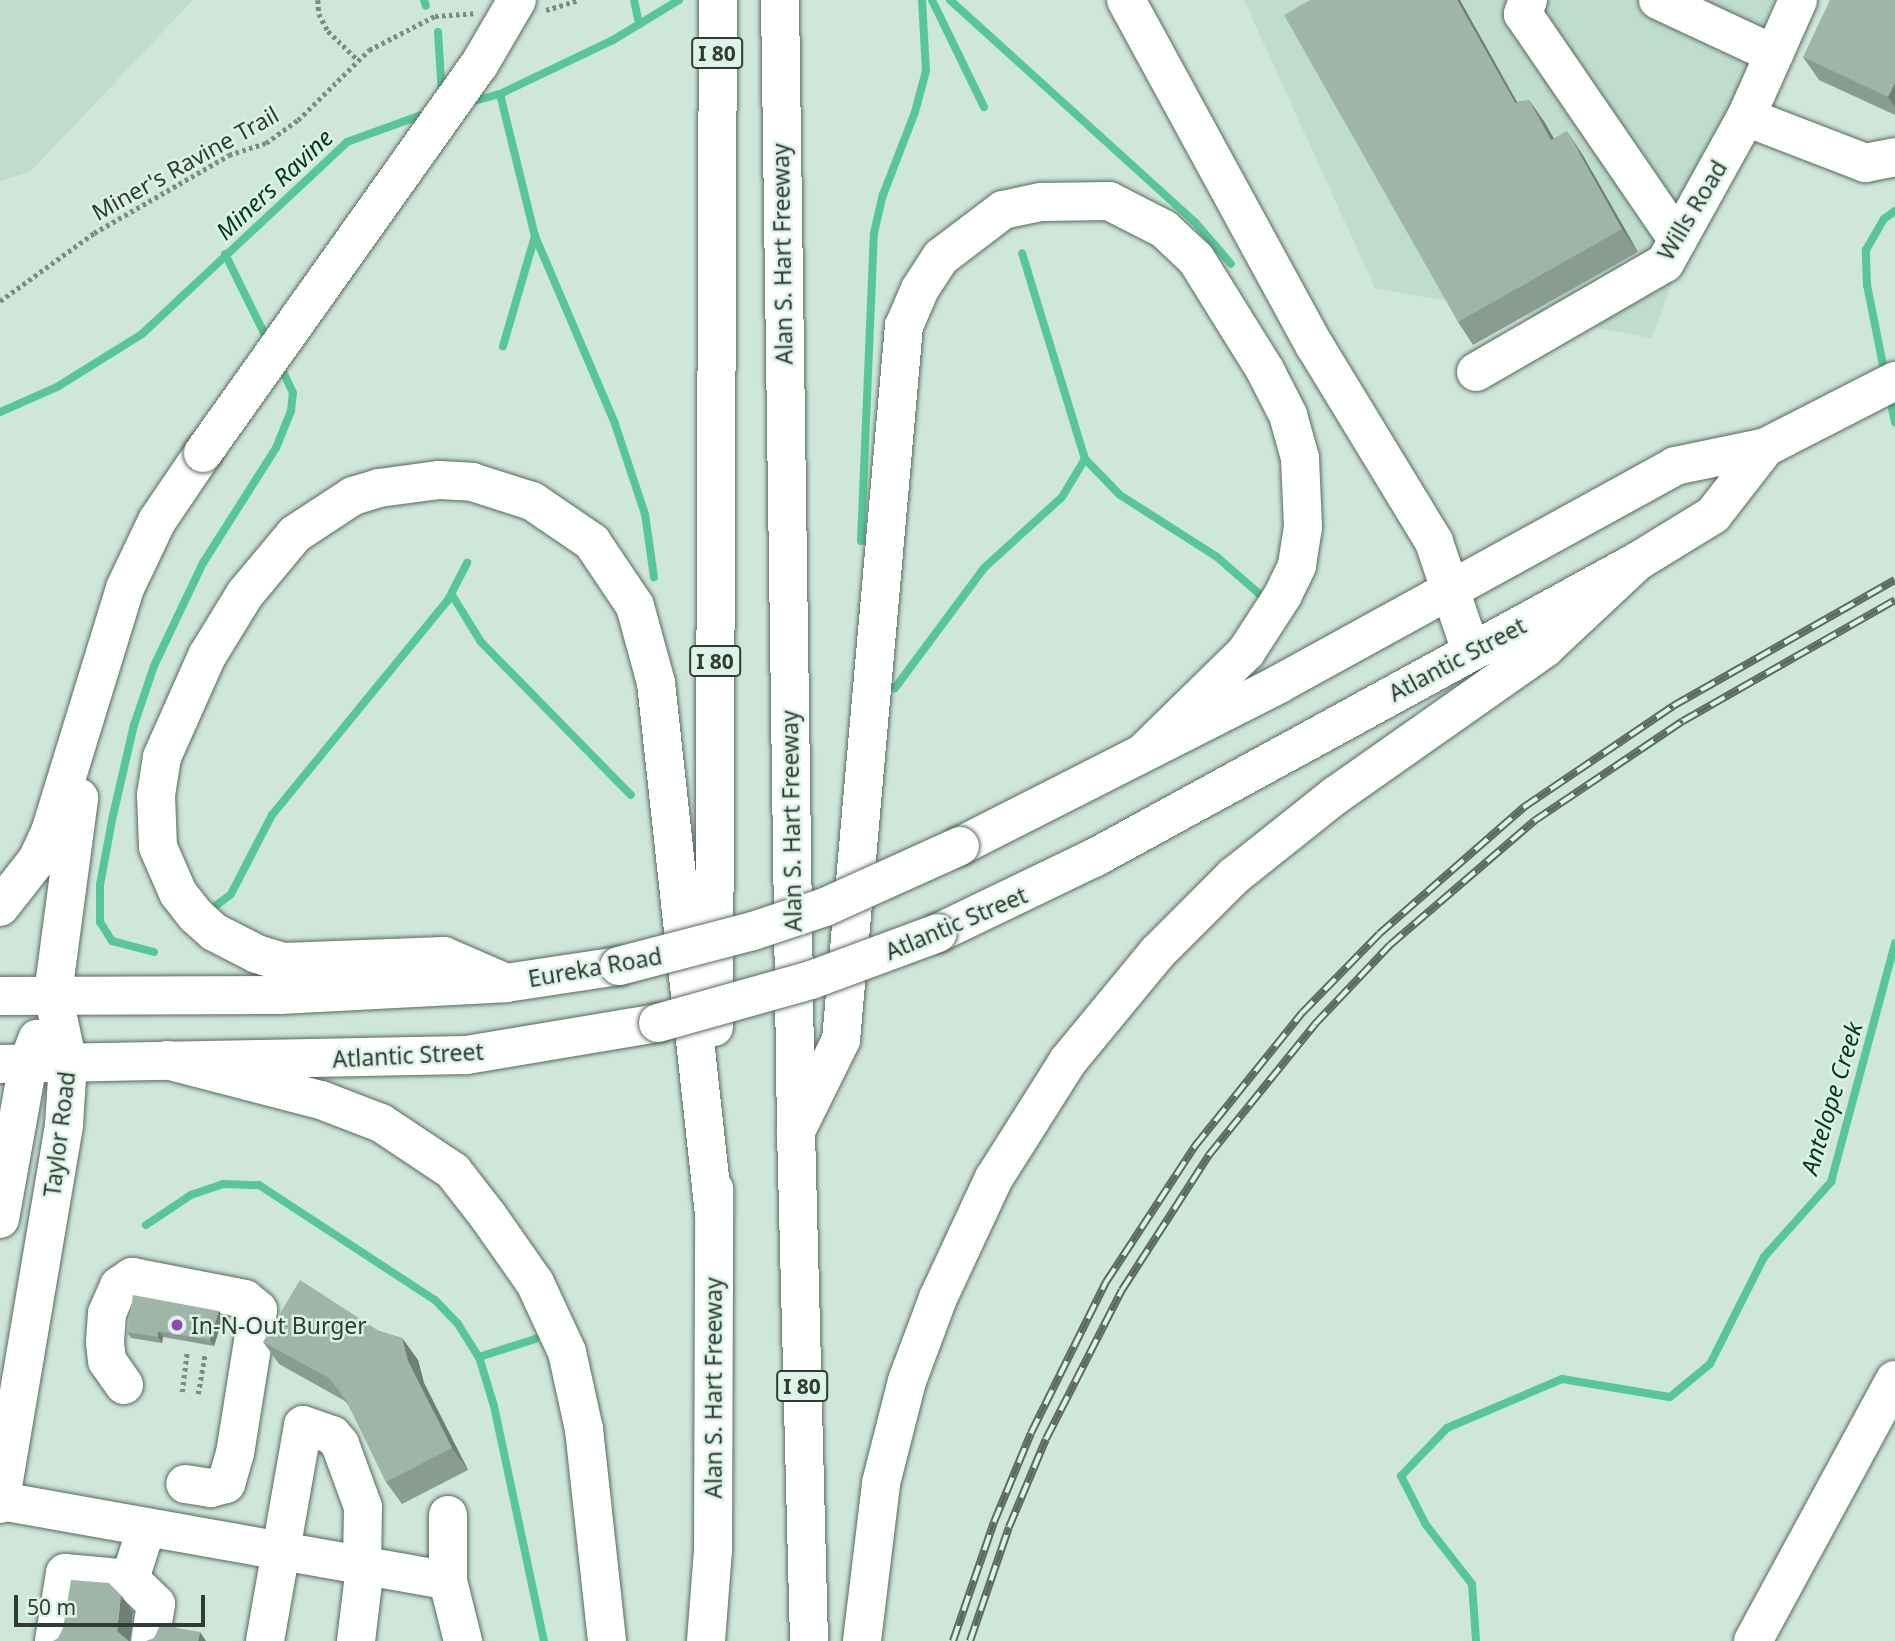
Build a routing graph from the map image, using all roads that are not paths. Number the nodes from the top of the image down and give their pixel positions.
1 (718, 0) edge
2 (780, 0) edge
3 (1126, 0) edge
4 (1528, 0) edge
5 (1658, 0) edge
6 (1798, 0) edge
7 (513, 8) edge
8 (1774, 54) junction
9 (1746, 117) junction
10 (1895, 156) edge
11 (1678, 240) junction
12 (1476, 372) dead end
13 (1895, 381) edge
14 (1766, 447) junction
15 (1638, 561) junction
16 (1450, 588) junction
17 (1471, 651) junction
18 (95, 682) junction
19 (1146, 750) junction
20 (0, 907) edge
21 (506, 983) junction
22 (53, 994) junction
23 (0, 996) edge
24 (167, 1060) junction
25 (14, 1063) edge
26 (68, 1063) junction
27 (796, 1131) junction
28 (714, 1214) junction
29 (0, 1219) edge
30 (1895, 1380) edge
31 (124, 1385) dead end
32 (185, 1484) dead end
33 (0, 1502) edge
34 (448, 1515) dead end
35 (146, 1529) junction
36 (282, 1553) junction
37 (364, 1567) junction
38 (131, 1578) junction
39 (448, 1581) junction
40 (54, 1641) edge
41 (150, 1641) edge
42 (265, 1641) edge
43 (356, 1641) edge
44 (463, 1641) edge
45 (607, 1641) edge
46 (706, 1641) edge
47 (809, 1641) edge
48 (862, 1641) edge
49 (1753, 1641) edge

1 - 28 main road, Alan S. Hart Freeway / I 80
2 - 27 main road, Alan S. Hart Freeway / I 80
3 - 16 main road
4 - 11 main road
5 - 8 main road
6 - 8 main road, Wills Road
7 - 18 main road, bridge
8 - 9 main road, Wills Road
9 - 10 main road
9 - 11 main road, Wills Road
11 - 12 main road, Wills Road
13 - 14 main road, Atlantic Street
14 - 15 main road, Atlantic Street
14 - 16 main road, Atlantic Street
15 - 17 main road, Atlantic Street
15 - 48 main road
16 - 17 main road
16 - 19 main road, Atlantic Street
17 - 24 main road, Atlantic Street, bridge
18 - 20 main road
18 - 22 main road
19 - 21 main road, Eureka Road, bridge
19 - 27 main road
21 - 22 main road, Eureka Road
21 - 28 main road
22 - 23 main road, Eureka Road
22 - 25 main road, Taylor Road
22 - 26 main road, Taylor Road
24 - 26 main road, Atlantic Street
24 - 45 main road
25 - 26 main road, Atlantic Street
25 - 29 main road, Taylor Road
26 - 33 main road, Taylor Road
27 - 47 main road, Alan S. Hart Freeway / I 80
28 - 46 main road, Alan S. Hart Freeway / I 80
30 - 49 main road
31 - 32 main road
33 - 35 main road
34 - 39 main road
35 - 36 main road
35 - 38 main road
36 - 37 main road
36 - 37 main road
36 - 42 main road
37 - 39 main road
37 - 43 main road
38 - 40 main road
38 - 41 main road
39 - 44 main road

